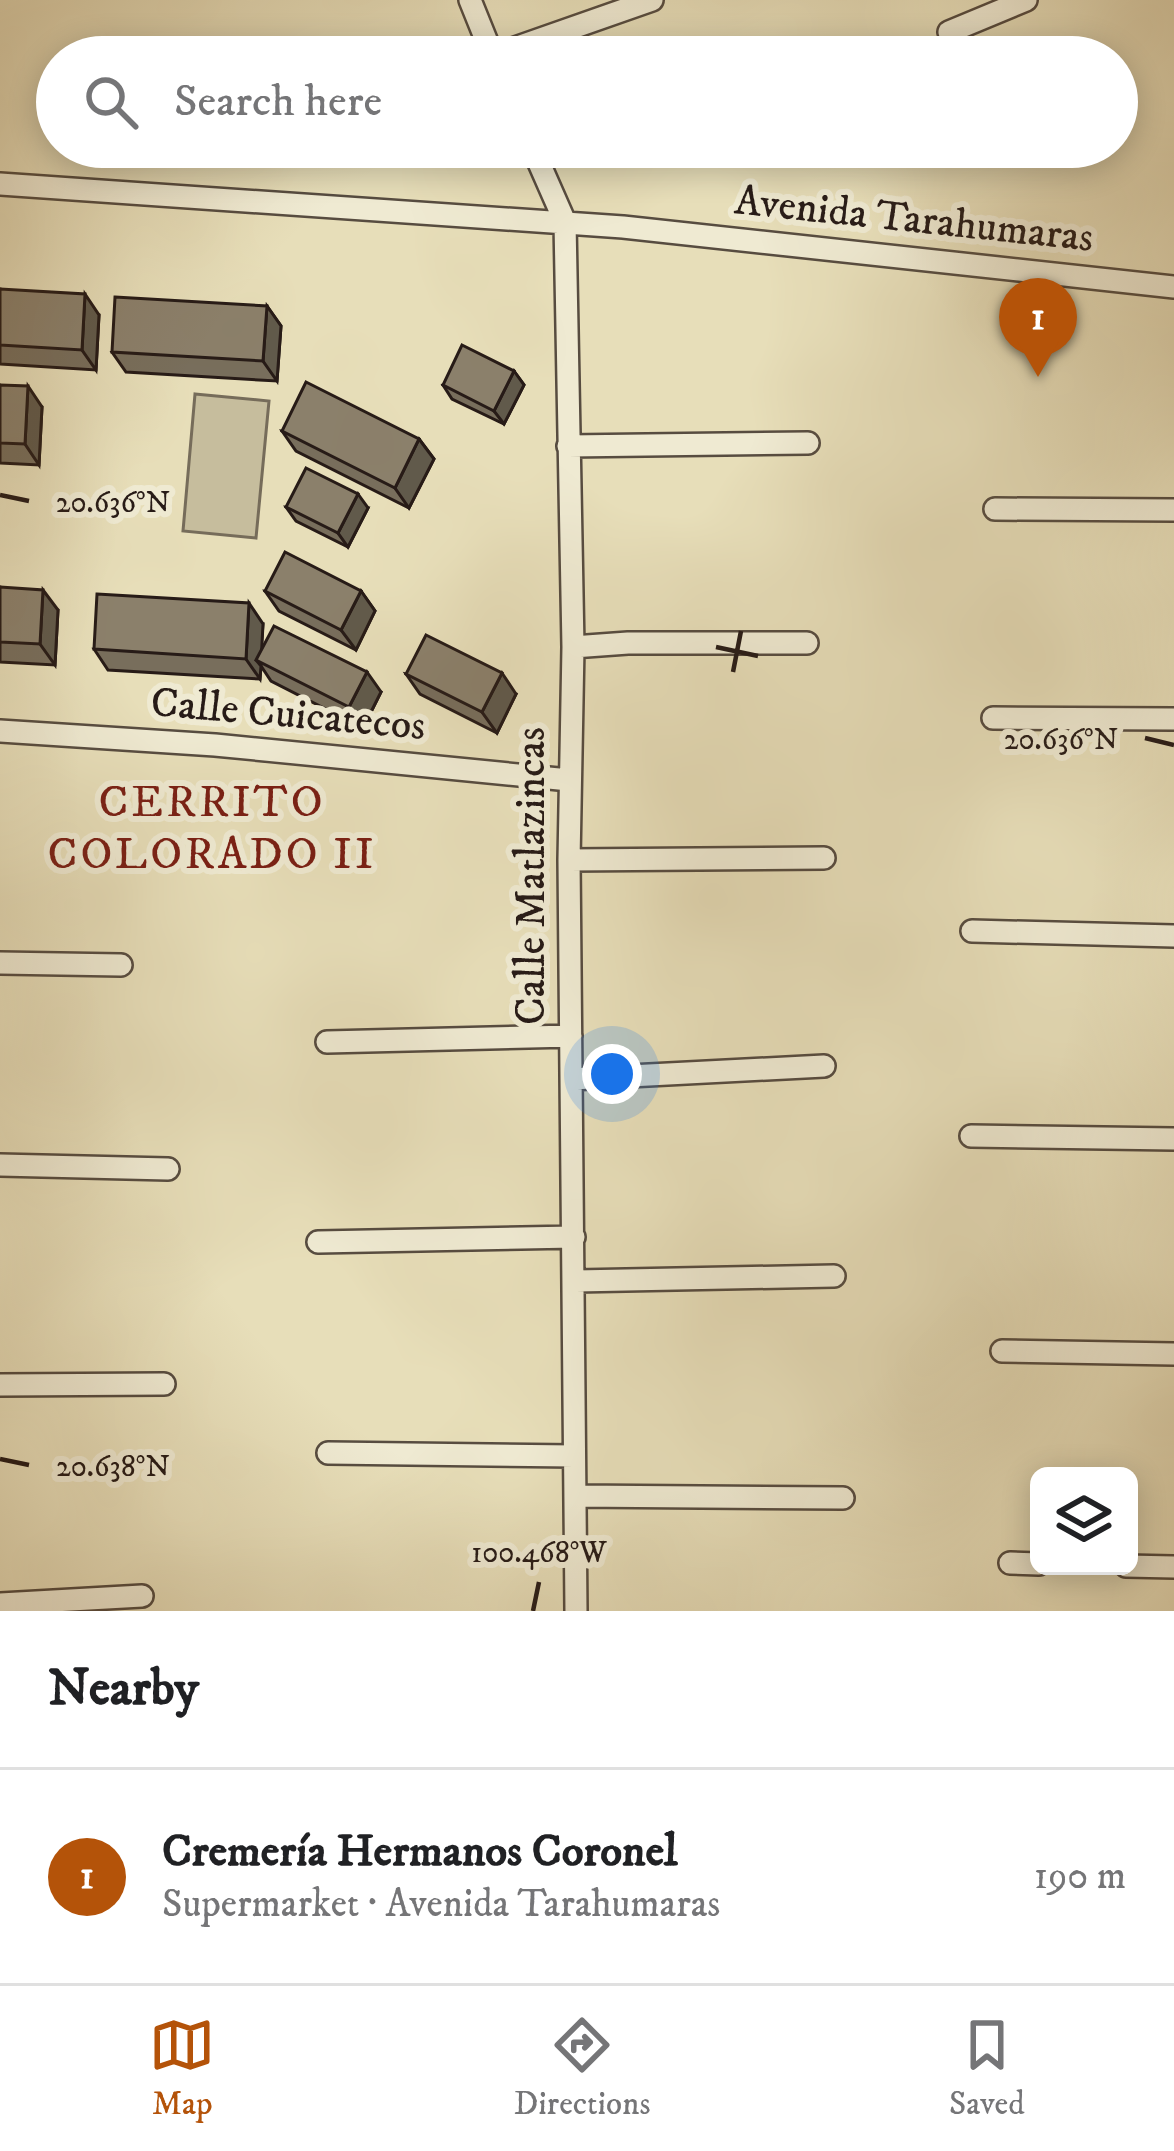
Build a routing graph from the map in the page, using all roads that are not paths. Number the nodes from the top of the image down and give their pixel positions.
1 (470, 0) edge
2 (652, 0) edge
3 (1026, 0) edge
4 (949, 32) dead end
5 (484, 36) edge
6 (549, 36) edge
7 (541, 168) edge
8 (0, 184) edge
9 (565, 223) junction
10 (1049, 274) junction
11 (1174, 287) edge
12 (1048, 343) dead end
13 (808, 443) dead end
14 (568, 446) junction
15 (994, 509) dead end
16 (1174, 510) edge
17 (807, 643) dead end
18 (573, 647) junction
19 (993, 718) dead end
20 (1174, 718) edge
21 (0, 731) edge
22 (569, 780) junction
23 (824, 858) dead end
24 (569, 860) junction
25 (972, 931) dead end
26 (1174, 936) edge
27 (0, 963) edge
28 (122, 965) dead end
29 (571, 1036) junction
30 (327, 1042) dead end
31 (824, 1066) dead end
32 (572, 1079) junction
33 (971, 1136) dead end
34 (1174, 1138) edge
35 (0, 1165) edge
36 (168, 1169) dead end
37 (574, 1238) junction
38 (318, 1242) dead end
39 (834, 1276) dead end
40 (576, 1281) junction
41 (1002, 1351) dead end
42 (1174, 1354) edge
43 (164, 1384) dead end
44 (0, 1385) edge
45 (328, 1454) dead end
46 (574, 1456) junction
47 (575, 1496) junction
48 (843, 1498) dead end
49 (1010, 1563) dead end
50 (1030, 1564) edge
51 (1138, 1566) edge
52 (1174, 1567) edge
53 (142, 1596) dead end
54 (0, 1604) edge
55 (576, 1611) edge

1 - 5 street
2 - 6 street
3 - 4 street
7 - 9 street, Calle Matlazincas
8 - 9 street, Avenida Tarahumaras
9 - 10 street, Avenida Tarahumaras
9 - 14 street, Calle Matlazincas
10 - 11 street, Avenida Tarahumaras
10 - 12 lane
13 - 14 street
14 - 18 street, Calle Matlazincas
15 - 16 street
17 - 18 street
18 - 22 street, Calle Matlazincas
19 - 20 street
21 - 22 street, Calle Cuicatecos
22 - 24 street, Calle Matlazincas
23 - 24 street
24 - 29 street, Calle Matlazincas
25 - 26 street
27 - 28 street
29 - 30 street
29 - 32 street, Calle Matlazincas
31 - 32 street
32 - 37 street, Calle Matlazincas
33 - 34 street
35 - 36 street
37 - 38 street
37 - 40 street, Calle Matlazincas
39 - 40 street
40 - 46 street, Calle Matlazincas
41 - 42 street
43 - 44 street
45 - 46 street
46 - 47 street, Calle Matlazincas
47 - 48 street
47 - 55 street, Calle Matlazincas
49 - 50 street
51 - 52 street
53 - 54 street

